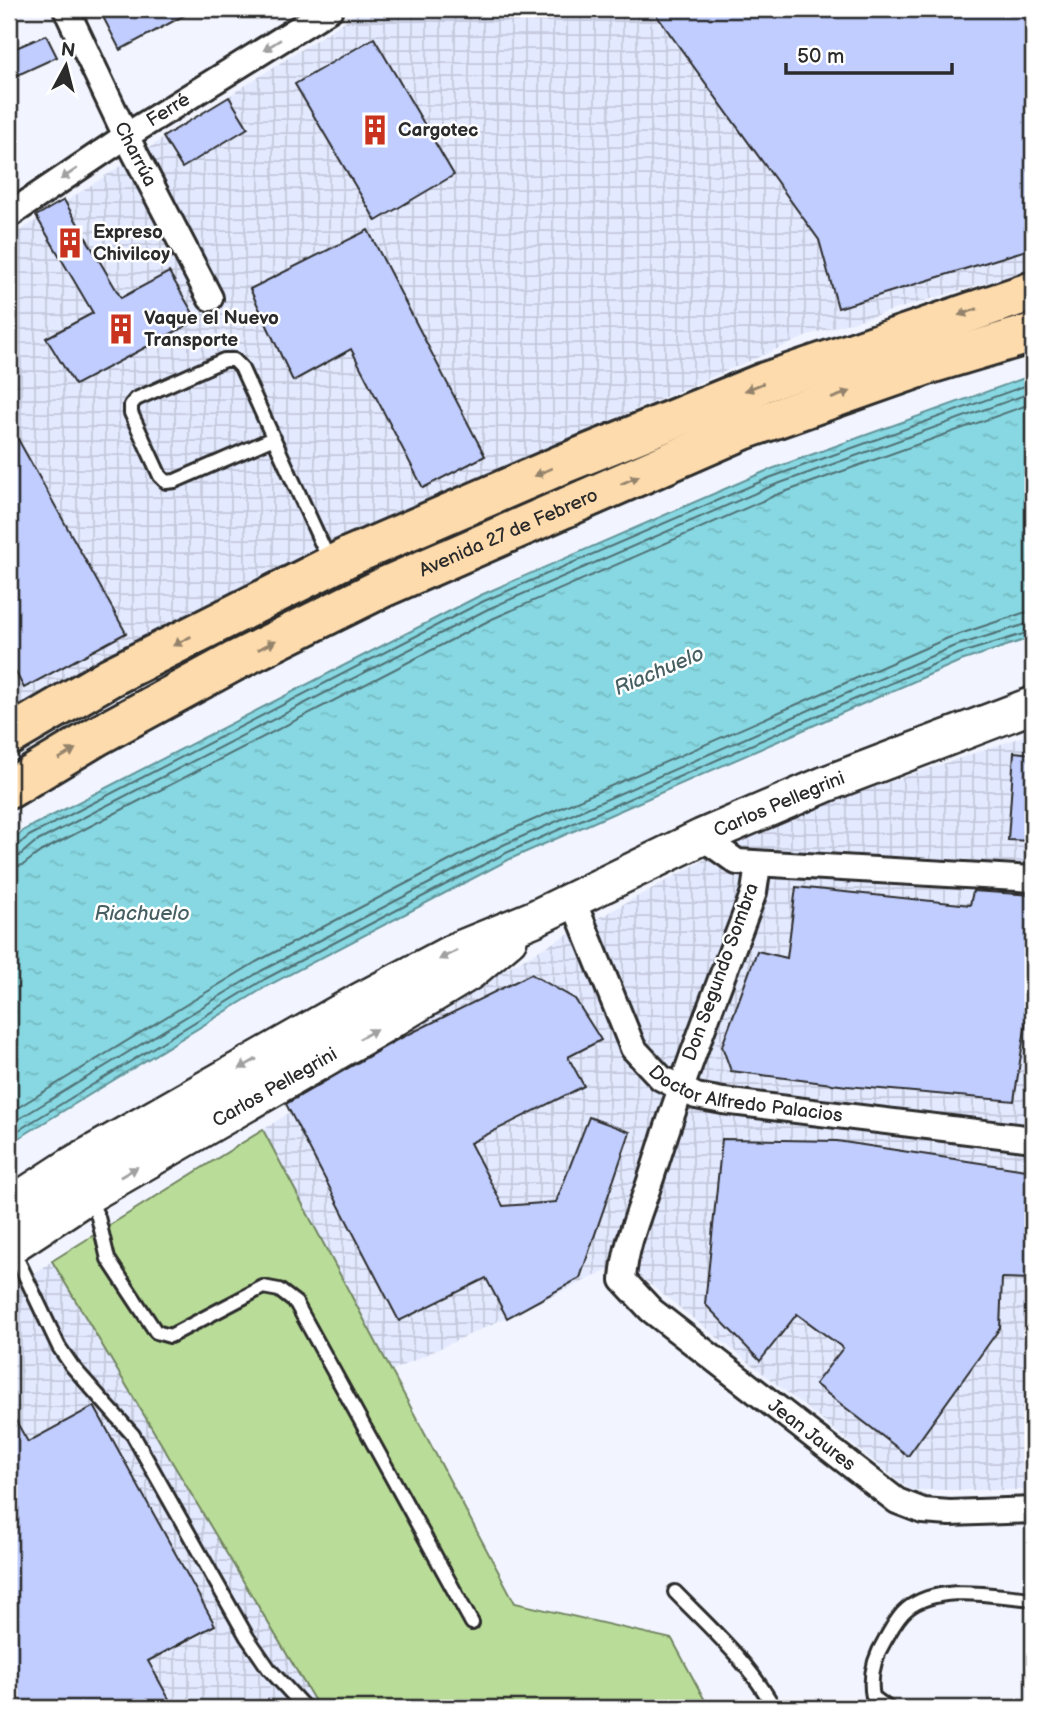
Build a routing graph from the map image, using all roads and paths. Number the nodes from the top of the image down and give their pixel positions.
1 (66, 9) edge
2 (330, 9) edge
3 (126, 136) junction
4 (9, 215) edge
5 (1033, 291) edge
6 (210, 298) dead end
7 (1033, 333) edge
8 (274, 438) junction
9 (331, 566) junction
10 (1033, 705) edge
11 (9, 736) edge
12 (9, 789) edge
13 (702, 837) junction
14 (758, 865) junction
15 (1033, 879) edge
16 (572, 898) junction
17 (679, 1089) junction
18 (1033, 1139) edge
19 (80, 1180) junction
20 (9, 1206) edge
21 (9, 1245) edge
22 (623, 1280) joint
23 (1033, 1510) edge
24 (675, 1592) dead end
25 (1033, 1599) edge
26 (472, 1623) dead end
27 (305, 1708) edge
28 (774, 1708) edge
29 (888, 1708) edge

1 - 3 street, Charrúa
2 -> 3 street, Ferré
3 -> 4 street, Ferré
3 - 6 street, Charrúa
5 -> 9 main road, Avenida 27 de Febrero
12 -> 7 main road, Avenida 27 de Febrero
8 - 8 lane
8 - 9 lane
9 -> 11 main road, Avenida 27 de Febrero
10 - 13 main road, Carlos Pellegrini
13 - 14 street
13 - 16 main road, Carlos Pellegrini
14 - 15 street
14 - 17 street, Don Segundo Sombra
16 - 17 street, Doctor Alfredo Palacios
16 - 19 main road, Carlos Pellegrini
17 - 18 street, Doctor Alfredo Palacios
17 - 22 street, Don Segundo Sombra
19 - 20 main road, Carlos Pellegrini
19 - 21 main road, Carlos Pellegrini
19 - 26 lane
21 - 27 lane
22 - 23 street, Jean Jaures
24 - 28 lane
25 - 29 lane

